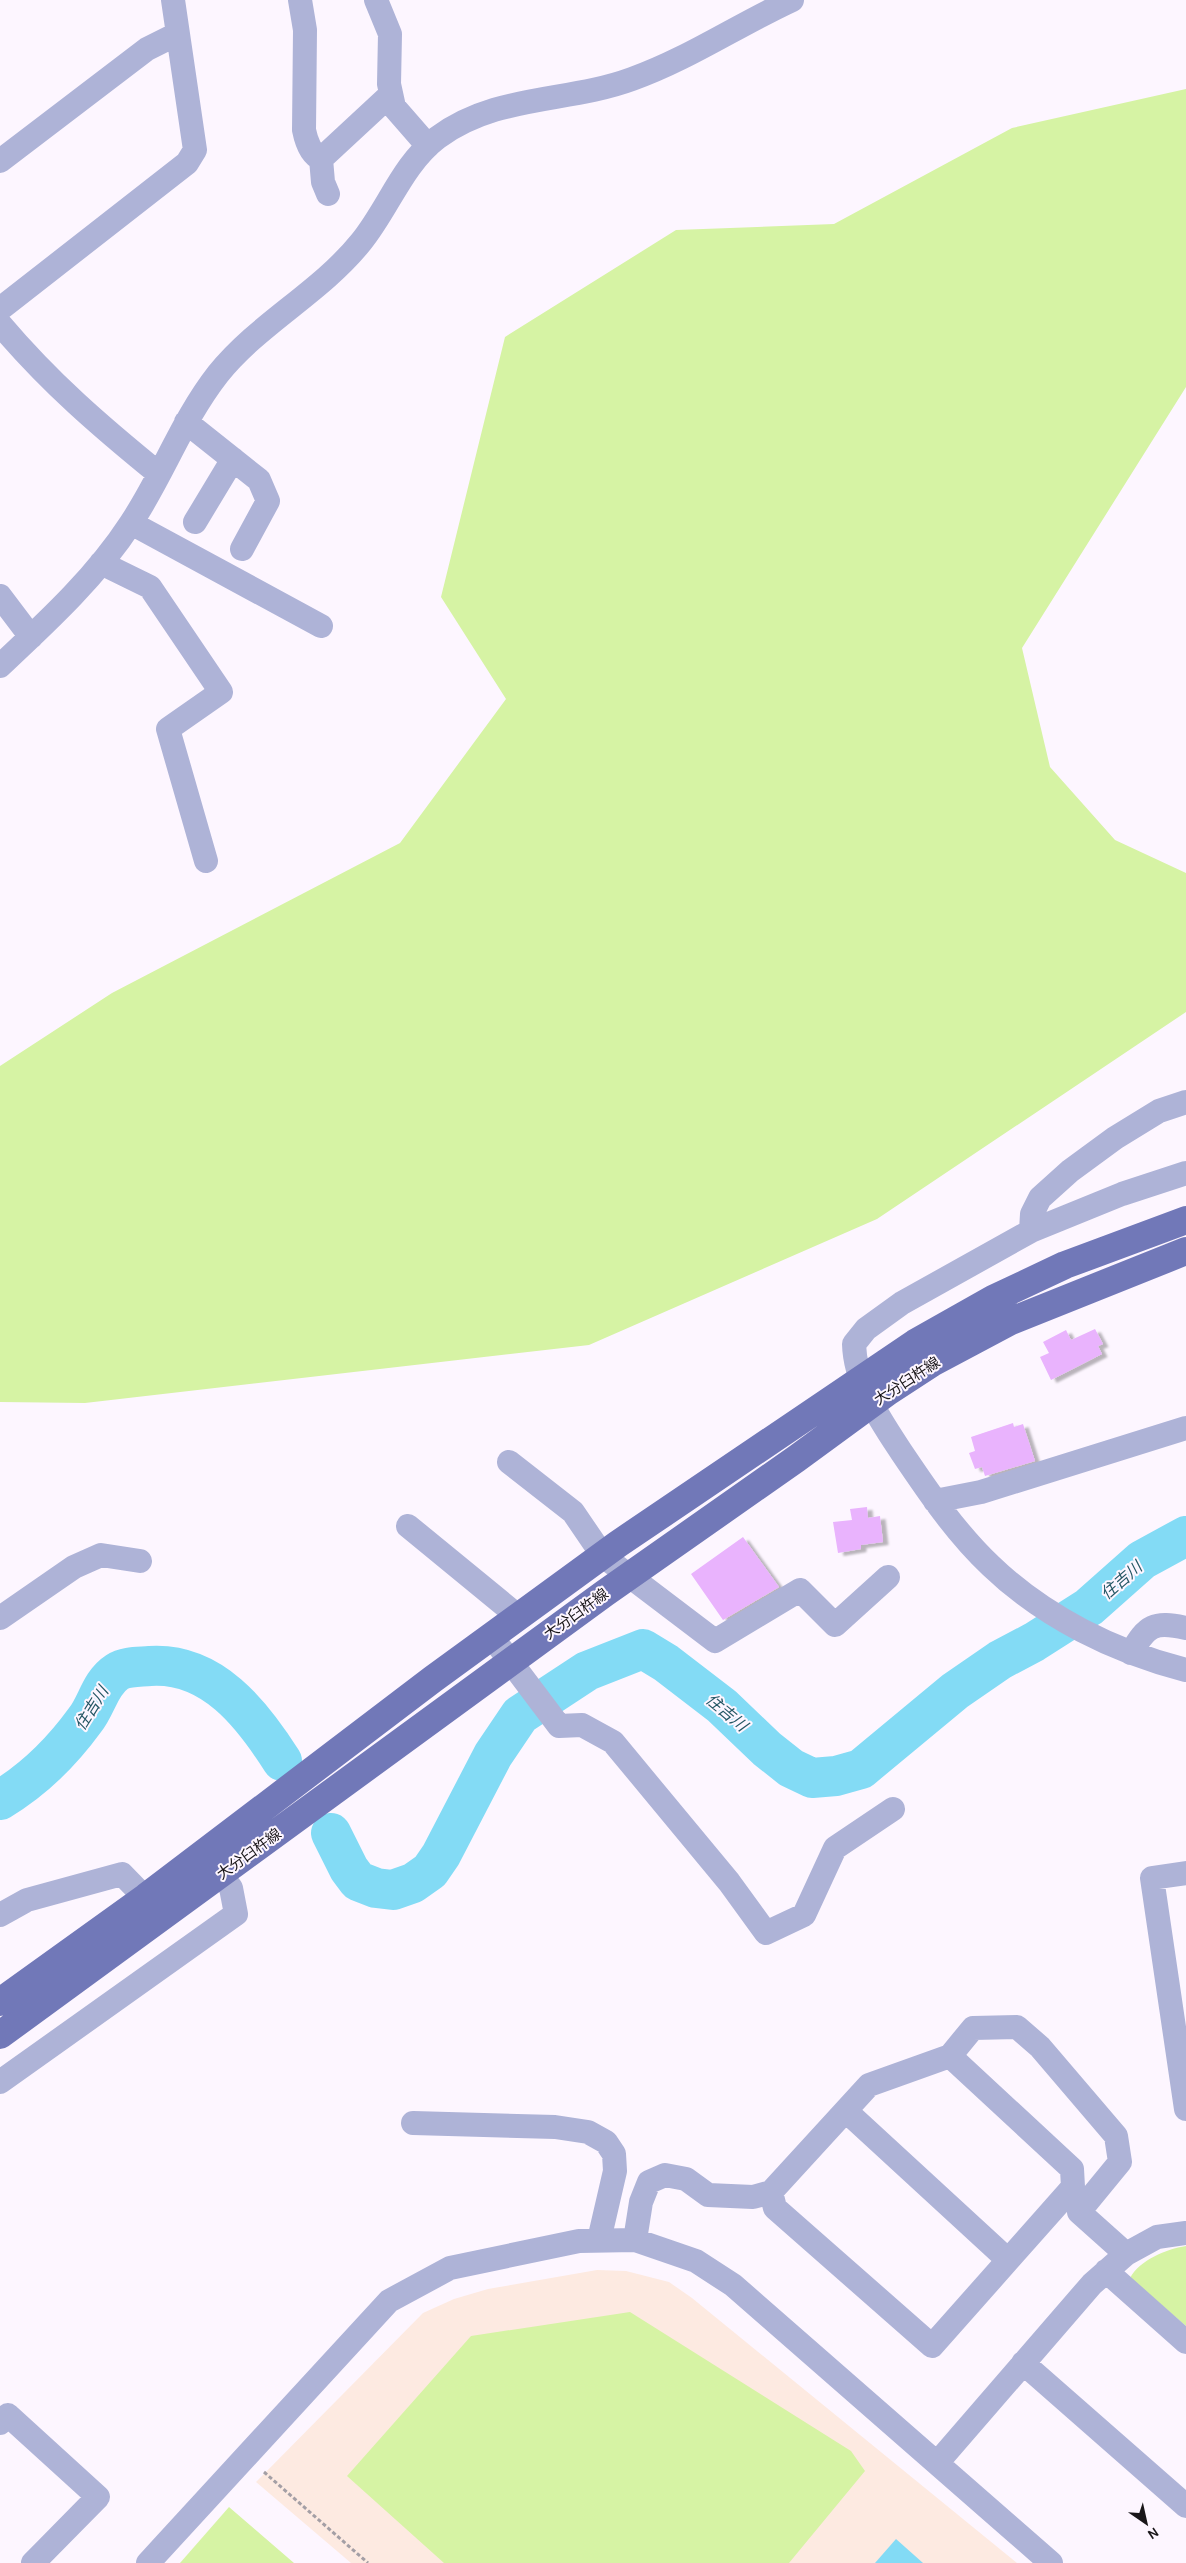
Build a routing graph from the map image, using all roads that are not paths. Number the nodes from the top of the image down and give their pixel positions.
1 (173, 0) edge
2 (300, 0) edge
3 (376, 0) edge
4 (792, 0) edge
5 (178, 34) junction
6 (390, 95) junction
7 (428, 146) junction
8 (321, 159) junction
9 (0, 162) edge
10 (328, 194) dead end
11 (0, 309) edge
12 (0, 324) edge
13 (186, 422) junction
14 (233, 459) junction
15 (160, 474) junction
16 (195, 522) dead end
17 (131, 523) junction
18 (242, 549) dead end
19 (101, 564) junction
20 (0, 596) edge
21 (321, 626) dead end
22 (31, 637) junction
23 (0, 666) edge
24 (206, 861) dead end
25 (1186, 1102) edge
26 (1186, 1173) edge
27 (1186, 1220) edge
28 (1031, 1231) junction
29 (1186, 1251) edge
30 (867, 1391) junction
31 (1186, 1428) edge
32 (509, 1462) dead end
33 (935, 1501) junction
34 (408, 1526) dead end
35 (602, 1556) junction
36 (140, 1561) dead end
37 (630, 1576) junction
38 (888, 1577) dead end
39 (0, 1618) edge
40 (519, 1618) junction
41 (1186, 1628) edge
42 (492, 1637) junction
43 (1131, 1653) junction
44 (510, 1663) junction
45 (1186, 1670) edge
46 (893, 1809) dead end
47 (205, 1852) junction
48 (1186, 1873) edge
49 (221, 1874) junction
50 (155, 1907) junction
51 (0, 1915) edge
52 (0, 2002) edge
53 (0, 2035) edge
54 (950, 2056) junction
55 (0, 2082) edge
56 (1186, 2109) edge
57 (846, 2111) junction
58 (413, 2123) dead end
59 (771, 2192) junction
60 (1186, 2233) edge
61 (599, 2240) junction
62 (635, 2240) junction
63 (1126, 2254) junction
64 (1008, 2260) junction
65 (1106, 2270) junction
66 (1186, 2342) edge
67 (1023, 2364) junction
68 (0, 2423) edge
69 (938, 2462) junction
70 (1186, 2506) edge
71 (33, 2563) edge
72 (148, 2563) edge
73 (1051, 2563) edge

1 - 5 street
2 - 8 street
3 - 6 street
4 - 7 street
5 - 9 street
5 - 11 street
6 - 7 street
6 - 8 street
7 - 13 street
8 - 10 street
12 - 15 street
13 - 14 street
13 - 15 street
14 - 16 street
14 - 18 street
15 - 17 street
17 - 19 street
17 - 21 street
19 - 22 street
19 - 24 street
20 - 22 street
22 - 23 street
25 - 28 street
26 - 28 street
27 - 30 main road, 大分臼杵線
28 - 30 street
29 - 30 main road, 大分臼杵線
30 - 33 street
30 - 35 main road, 大分臼杵線
30 - 37 main road, 大分臼杵線
31 - 33 street
32 - 35 street
33 - 43 street
34 - 40 street
35 - 37 street
35 - 40 main road, 大分臼杵線
36 - 39 street
37 - 38 street
37 - 44 main road, 大分臼杵線
40 - 42 main road, 大分臼杵線
41 - 43 street
42 - 44 street
42 - 47 main road, 大分臼杵線
43 - 45 street
44 - 46 street
44 - 49 main road, 大分臼杵線
47 - 49 street
47 - 50 main road, 大分臼杵線
48 - 56 street
49 - 50 main road, 大分臼杵線
49 - 55 street
50 - 51 street
50 - 52 main road, 大分臼杵線
50 - 53 main road, 大分臼杵線
54 - 57 street
54 - 63 street
54 - 64 street
57 - 59 street
57 - 64 street
58 - 61 street
59 - 62 street
59 - 64 street
60 - 63 street
61 - 62 street
61 - 72 street
62 - 69 street
63 - 65 street
65 - 66 street
65 - 67 street
67 - 69 street
67 - 70 street
68 - 71 street
69 - 73 street

